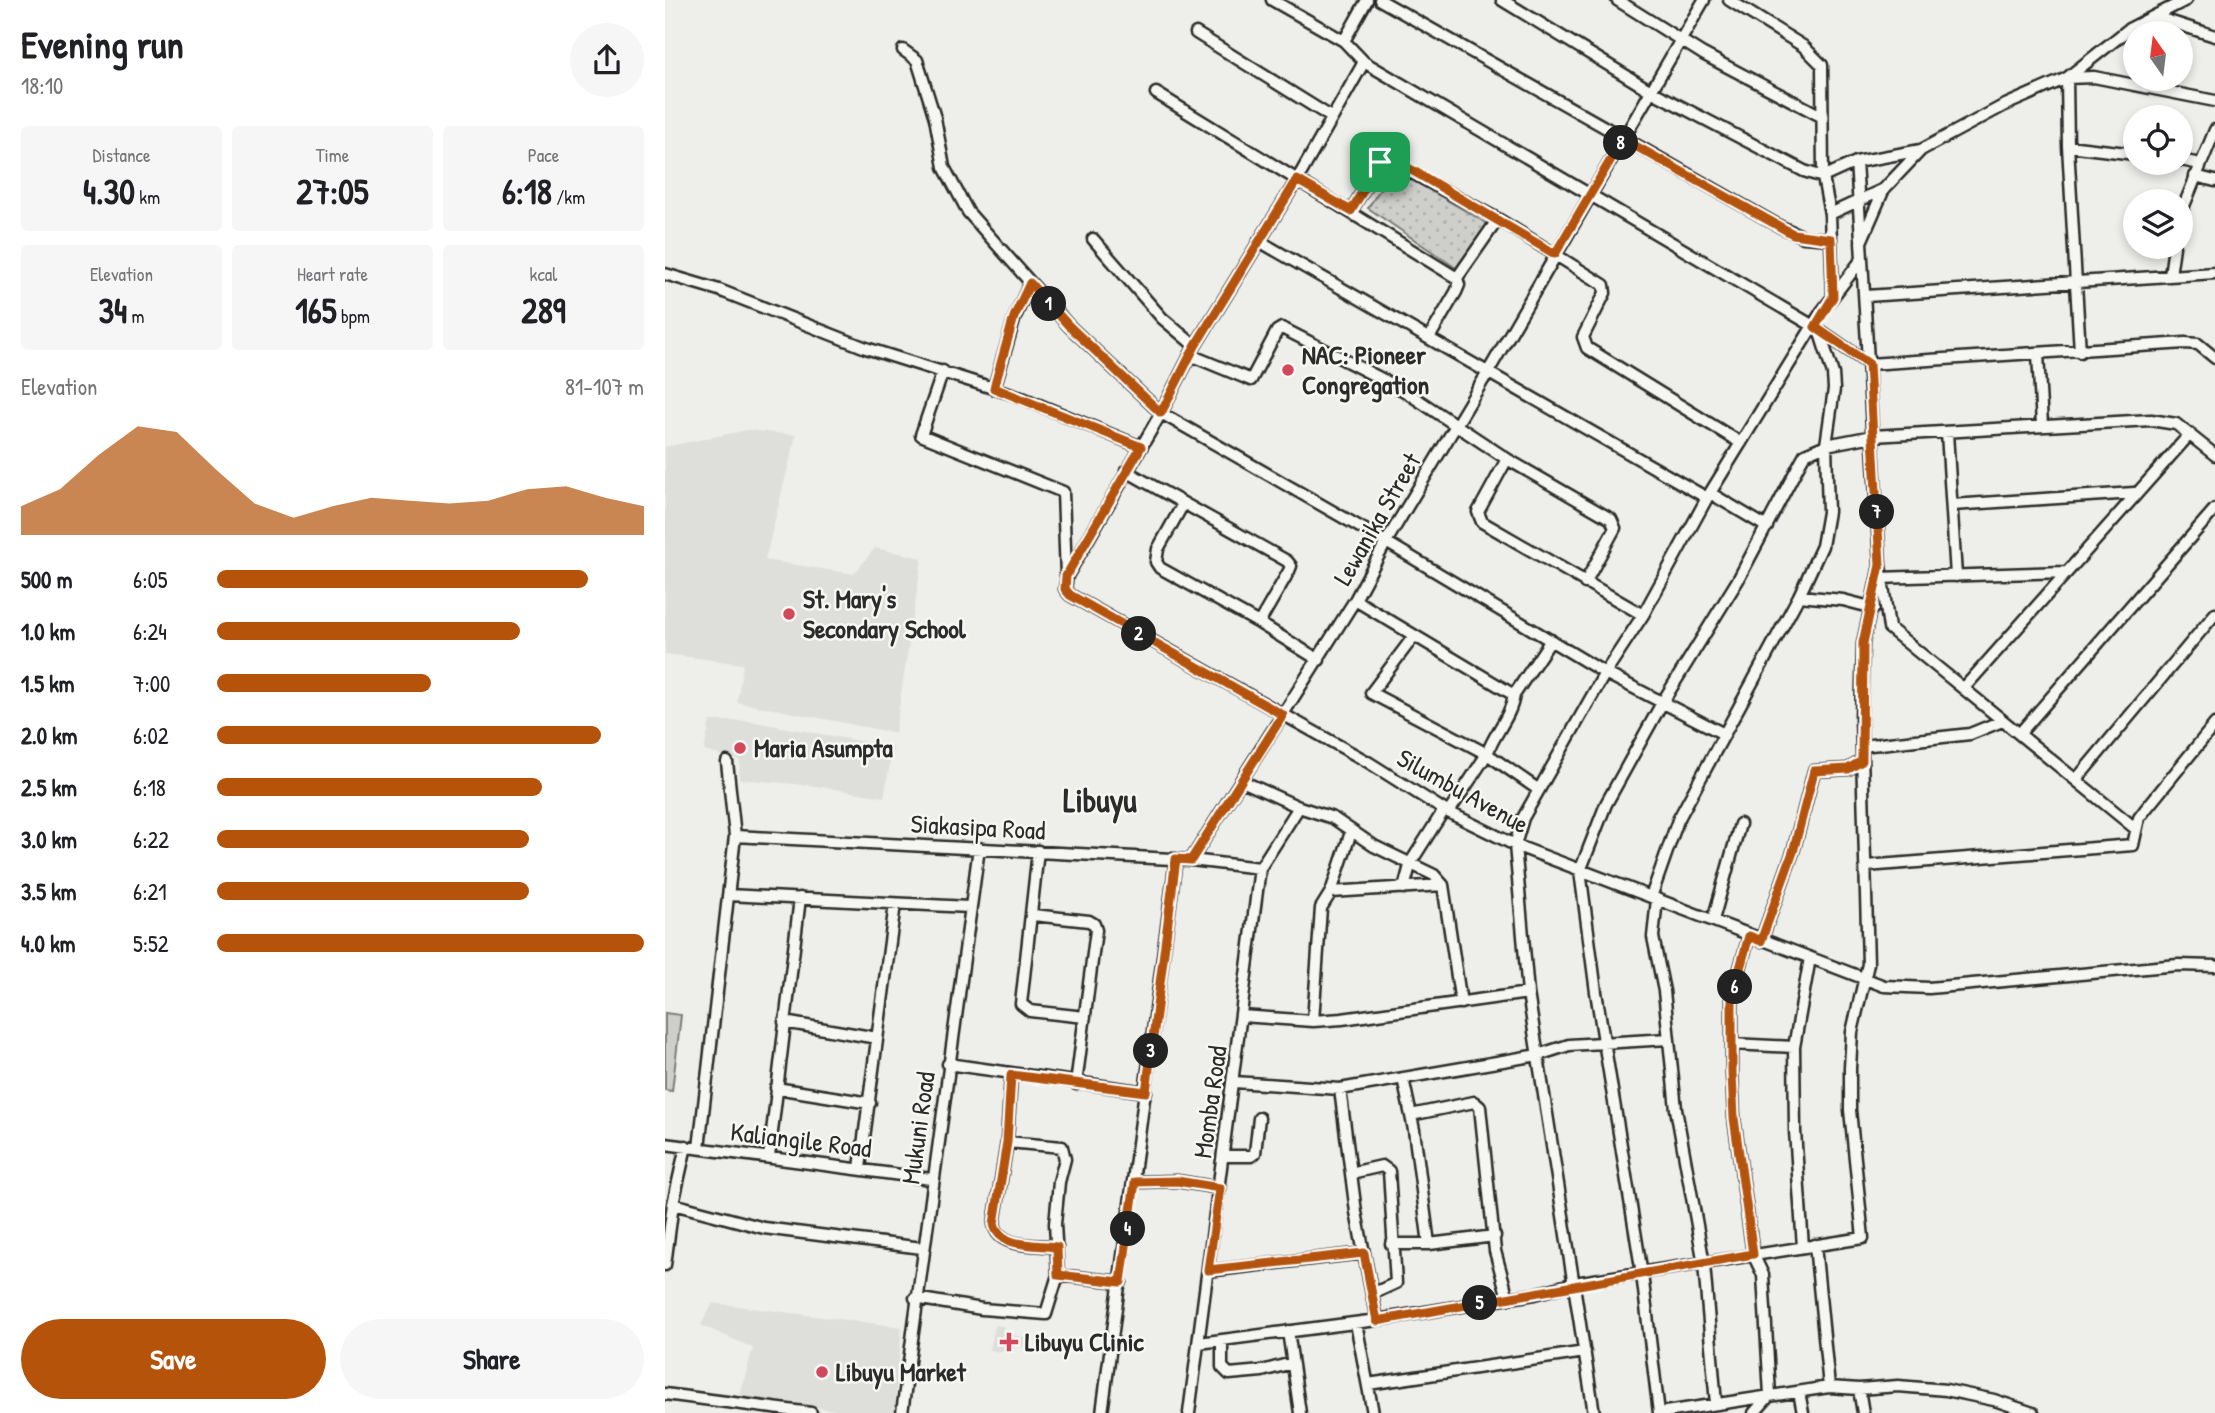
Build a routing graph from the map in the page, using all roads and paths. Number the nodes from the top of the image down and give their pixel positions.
1 (1272, 0) edge
2 (1367, 0) edge
3 (1381, 0) edge
4 (1502, 0) edge
5 (1617, 0) edge
6 (1704, 0) edge
7 (1729, 0) edge
8 (2186, 0) edge
9 (2157, 17) junction
10 (1196, 33) dead end
11 (2215, 36) edge
12 (1344, 41) junction
13 (1681, 41) junction
14 (903, 50) dead end
15 (1364, 62) junction
16 (2067, 78) junction
17 (1651, 91) junction
18 (1156, 93) dead end
19 (2215, 101) edge
20 (1821, 116) junction
21 (1331, 117) junction
22 (2215, 130) edge
23 (1623, 139) junction
24 (2068, 146) junction
25 (1921, 150) junction
26 (2123, 153) edge
27 (1856, 163) junction
28 (2193, 163) edge
29 (2200, 164) junction
30 (2195, 176) junction
31 (1823, 177) junction
32 (1297, 180) junction
33 (2215, 181) edge
34 (1884, 189) junction
35 (2190, 189) edge
36 (1591, 195) junction
37 (1860, 199) junction
38 (1351, 211) junction
39 (1830, 214) junction
40 (1498, 219) junction
41 (1093, 239) dead end
42 (1831, 239) junction
43 (1259, 241) junction
44 (1861, 242) junction
45 (1555, 254) junction
46 (1862, 258) junction
47 (2172, 259) edge
48 (2215, 273) edge
49 (665, 274) edge
50 (2170, 275) junction
51 (1457, 278) junction
52 (2074, 282) junction
53 (1030, 283) junction
54 (1866, 296) junction
55 (1833, 297) junction
56 (1817, 330) junction
57 (1429, 338) junction
58 (1192, 350) junction
59 (2080, 352) junction
60 (2038, 354) junction
61 (2215, 358) edge
62 (1869, 364) junction
63 (943, 371) junction
64 (1488, 372) junction
65 (994, 388) junction
66 (1161, 413) junction
67 (2042, 425) junction
68 (1456, 426) junction
69 (1947, 433) junction
70 (2190, 434) junction
71 (1873, 436) junction
72 (1741, 443) junction
73 (1826, 444) junction
74 (1141, 447) junction
75 (2215, 455) edge
76 (1507, 459) junction
77 (1126, 471) junction
78 (2134, 493) junction
79 (1709, 495) junction
80 (1183, 503) junction
81 (1952, 505) junction
82 (2215, 509) edge
83 (1767, 527) junction
84 (1386, 542) junction
85 (2066, 572) junction
86 (1066, 576) junction
87 (1956, 576) junction
88 (1880, 578) junction
89 (1585, 583) junction
90 (1799, 596) junction
91 (1355, 600) junction
92 (1869, 607) junction
93 (1885, 611) junction
94 (2215, 614) edge
95 (1643, 615) junction
96 (1259, 623) junction
97 (1414, 636) junction
98 (1551, 640) junction
99 (1319, 660) junction
100 (1605, 673) junction
101 (1964, 688) junction
102 (1514, 695) junction
103 (1662, 703) junction
104 (1283, 715) junction
105 (2002, 721) junction
106 (2215, 724) edge
107 (2021, 733) junction
108 (1724, 734) junction
109 (1862, 746) junction
110 (1487, 754) junction
111 (1862, 761) junction
112 (727, 762) dead end
113 (1242, 780) junction
114 (2076, 780) junction
115 (1539, 790) junction
116 (1299, 807) junction
117 (1446, 811) junction
118 (1740, 824) dead end
119 (2136, 828) junction
120 (1352, 832) junction
121 (735, 836) junction
122 (1515, 845) junction
123 (979, 848) junction
124 (1038, 851) junction
125 (1176, 859) junction
126 (1191, 860) junction
127 (1411, 862) junction
128 (1866, 866) junction
129 (1260, 868) junction
130 (1580, 871) junction
131 (1443, 885) junction
132 (1404, 888) junction
133 (1331, 892) junction
134 (728, 895) junction
135 (800, 898) junction
136 (1654, 898) junction
137 (895, 904) junction
138 (969, 907) junction
139 (1033, 915) junction
140 (1713, 920) junction
141 (1749, 936) junction
142 (1761, 941) junction
143 (1810, 958) junction
144 (2215, 966) edge
145 (1864, 979) junction
146 (1528, 993) junction
147 (1461, 1003) junction
148 (1242, 1016) junction
149 (1085, 1017) junction
150 (1313, 1021) junction
151 (784, 1022) junction
152 (877, 1038) junction
153 (1668, 1039) junction
154 (1606, 1043) junction
155 (1732, 1044) junction
156 (1794, 1047) junction
157 (1538, 1055) junction
158 (948, 1064) junction
159 (1011, 1075) junction
160 (1403, 1077) junction
161 (1234, 1082) junction
162 (1076, 1084) junction
163 (776, 1088) junction
164 (1340, 1089) junction
165 (1146, 1092) junction
166 (870, 1103) junction
167 (1411, 1115) junction
168 (1259, 1118) dead end
169 (1007, 1142) junction
170 (665, 1144) edge
171 (686, 1146) junction
172 (699, 1148) junction
173 (1224, 1156) junction
174 (769, 1157) junction
175 (860, 1168) junction
176 (1350, 1173) junction
177 (931, 1179) junction
178 (1135, 1182) junction
179 (1220, 1188) junction
180 (673, 1204) junction
181 (1495, 1236) junction
182 (1391, 1244) junction
183 (1429, 1244) junction
184 (1815, 1245) junction
185 (1057, 1247) junction
186 (1803, 1247) junction
187 (922, 1248) junction
188 (1364, 1253) junction
189 (1753, 1254) junction
190 (1705, 1264) junction
191 (665, 1265) edge
192 (1208, 1270) junction
193 (1642, 1274) junction
194 (1058, 1275) junction
195 (1121, 1282) junction
196 (1575, 1283) junction
197 (1373, 1294) junction
198 (915, 1298) junction
199 (1509, 1298) junction
200 (1377, 1321) junction
201 (1356, 1324) junction
202 (1288, 1331) junction
203 (1221, 1341) junction
204 (1199, 1343) junction
205 (1585, 1352) junction
206 (1292, 1363) junction
207 (1368, 1384) junction
208 (1829, 1387) junction
209 (1859, 1389) junction
210 (1800, 1392) junction
211 (665, 1394) edge
212 (1770, 1395) junction
213 (1716, 1404) junction
214 (791, 1412) edge
215 (811, 1413) edge
216 (902, 1413) edge
217 (1102, 1413) edge
218 (1189, 1413) edge
219 (1300, 1413) edge
220 (1373, 1413) edge
221 (1594, 1413) edge
222 (1659, 1413) edge
223 (1754, 1413) edge
224 (1803, 1413) edge
225 (1863, 1413) edge
226 (2033, 1413) edge

1 - 12 street
2 - 12 street
3 - 23 street
4 - 17 street
5 - 13 street
6 - 13 street, Lewanika Street
7 - 20 street
8 - 9 street
9 - 11 street
9 - 16 street
10 - 21 street
12 - 15 street
13 - 17 street, Lewanika Street
13 - 20 street
14 - 53 street
15 - 21 street
15 - 36 street
16 - 19 street
16 - 24 street
16 - 25 street
17 - 23 street, Lewanika Street
17 - 31 street
18 - 32 street
20 - 31 street
21 - 32 street
22 - 29 street
23 - 36 street, Lewanika Street
23 - 42 street
24 - 26 street
24 - 52 street
25 - 27 street
25 - 34 street
27 - 31 street
27 - 37 street
28 - 29 street
29 - 30 street
30 - 33 street
30 - 35 street
31 - 39 street
32 - 38 street
32 - 43 street
34 - 37 street
34 - 44 street
36 - 45 street, Lewanika Street
36 - 56 street
37 - 39 street
37 - 44 street
38 - 40 street
38 - 51 street
39 - 42 street
40 - 45 street
40 - 51 street
41 - 58 street
42 - 55 street
43 - 57 street
43 - 58 street
44 - 46 street
45 - 64 street, Lewanika Street
45 - 72 street
46 - 54 street
46 - 55 street
47 - 50 street
48 - 50 street
49 - 63 street
50 - 52 street
51 - 57 street
52 - 54 street
52 - 59 street
53 - 65 street
53 - 66 street
54 - 62 street
55 - 56 street
56 - 62 street
56 - 72 street
56 - 73 street
57 - 64 street
58 - 66 street
58 - 68 street
59 - 60 street
59 - 61 street
60 - 62 street
60 - 67 street
62 - 71 street
63 - 65 street
63 - 86 street
64 - 68 street, Lewanika Street
64 - 79 street
65 - 74 street
66 - 74 street
66 - 84 street
67 - 69 street
67 - 70 street
68 - 76 street
68 - 84 street, Lewanika Street
69 - 71 street
69 - 81 street
70 - 75 street
70 - 78 street
71 - 73 street
71 - 88 street
72 - 79 street
73 - 83 street
73 - 90 street
74 - 77 street
76 - 89 street
76 - 89 street
77 - 80 street
77 - 86 street
78 - 81 street
78 - 85 street
79 - 83 street
79 - 95 street
80 - 96 street
80 - 96 street
81 - 87 street
82 - 107 street
83 - 103 street
84 - 91 street, Lewanika Street
84 - 98 street
85 - 87 street
85 - 101 street
86 - 104 street, Silumbu Avenue
87 - 88 street
88 - 92 street
88 - 93 street
89 - 95 street
90 - 92 street
90 - 108 street
91 - 97 street
91 - 99 street, Lewanika Street
92 - 93 street
92 - 109 street
93 - 101 street
94 - 114 street
95 - 100 street
96 - 99 street
97 - 102 street
97 - 110 street
98 - 100 street
98 - 102 street
99 - 104 street, Lewanika Street
100 - 103 street
100 - 115 street
101 - 105 street
102 - 110 street
103 - 108 street
103 - 130 street
104 - 113 street, Lewanika Street
104 - 117 street, Silumbu Avenue
105 - 107 street
105 - 109 street
106 - 119 street
107 - 114 street
108 - 136 street
109 - 111 street
110 - 115 street
110 - 117 street
111 - 128 street
111 - 142 street
112 - 121 street
113 - 116 street
113 - 126 street, Lewanika Street
114 - 119 street
115 - 122 street
116 - 120 street
116 - 129 street, Momba Road
117 - 122 street, Silumbu Avenue
117 - 127 street
118 - 140 street
119 - 128 street
120 - 127 street
120 - 133 street
121 - 123 street, Siakasipa Road
121 - 134 street
122 - 130 street, Silumbu Avenue
122 - 146 street
123 - 124 street, Siakasipa Road
123 - 138 street, Mukuni Road
124 - 125 street, Siakasipa Road
124 - 139 street
125 - 126 street, Siakasipa Road
125 - 165 street
126 - 129 street, Siakasipa Road
127 - 131 street
127 - 132 street
128 - 145 street
129 - 148 street, Momba Road
130 - 136 street, Silumbu Avenue
130 - 154 street
131 - 132 street
131 - 147 street
132 - 133 street
133 - 150 street
134 - 135 street
134 - 172 street
135 - 137 street
135 - 151 street
136 - 140 street, Silumbu Avenue
136 - 153 street
137 - 138 street
137 - 152 street
138 - 158 street, Mukuni Road
139 - 149 street
139 - 149 street
140 - 141 street, Silumbu Avenue
141 - 142 street, Silumbu Avenue
141 - 155 street
142 - 143 street, Silumbu Avenue
143 - 145 street, Silumbu Avenue
143 - 156 street
144 - 145 street, Silumbu Avenue
145 - 184 street
146 - 147 street
146 - 157 street
147 - 150 street
148 - 150 street
148 - 161 street, Momba Road
149 - 162 street
151 - 152 street
151 - 163 street
152 - 166 street
153 - 154 street
153 - 190 street
154 - 157 street
154 - 193 street
155 - 156 street
155 - 189 street
156 - 186 street
157 - 160 street
157 - 196 street
158 - 159 street
158 - 177 street, Mukuni Road
159 - 162 street
159 - 169 street
160 - 164 street
160 - 167 street
161 - 164 street
161 - 173 street, Momba Road
162 - 165 street
163 - 166 street
163 - 174 street
164 - 176 street
165 - 178 street
166 - 175 street
167 - 181 street
167 - 183 street
168 - 173 street
169 - 185 street
169 - 185 street
170 - 171 street, Kaliangile Road
171 - 172 street, Kaliangile Road
171 - 180 street
172 - 174 street, Kaliangile Road
173 - 179 street, Momba Road
174 - 175 street, Kaliangile Road
175 - 177 street, Kaliangile Road
176 - 182 street
176 - 188 street
177 - 187 street, Mukuni Road
178 - 179 street
178 - 195 street
179 - 192 street, Momba Road
180 - 187 street
180 - 191 street
181 - 183 street
181 - 199 street
182 - 183 street
182 - 197 street
184 - 186 street
184 - 208 street
185 - 194 street
186 - 189 street
187 - 198 street, Mukuni Road
188 - 192 street
188 - 197 street
189 - 190 street
189 - 212 street
190 - 193 street
190 - 213 street
192 - 204 street, Momba Road
193 - 196 street
193 - 222 street
194 - 195 street
194 - 198 street
195 - 217 street
196 - 199 street
196 - 205 street
197 - 200 street
198 - 216 street, Mukuni Road
199 - 200 street
200 - 201 street
201 - 202 street
201 - 207 street
202 - 203 street
202 - 206 street
203 - 204 street
203 - 206 street
204 - 218 street, Momba Road
205 - 207 street
205 - 221 street
206 - 219 street
207 - 220 street
208 - 209 street
208 - 210 street
209 - 225 street
209 - 226 street
210 - 212 street
210 - 224 street
211 - 214 street
212 - 213 street
212 - 223 street
213 - 222 street
214 - 215 street

